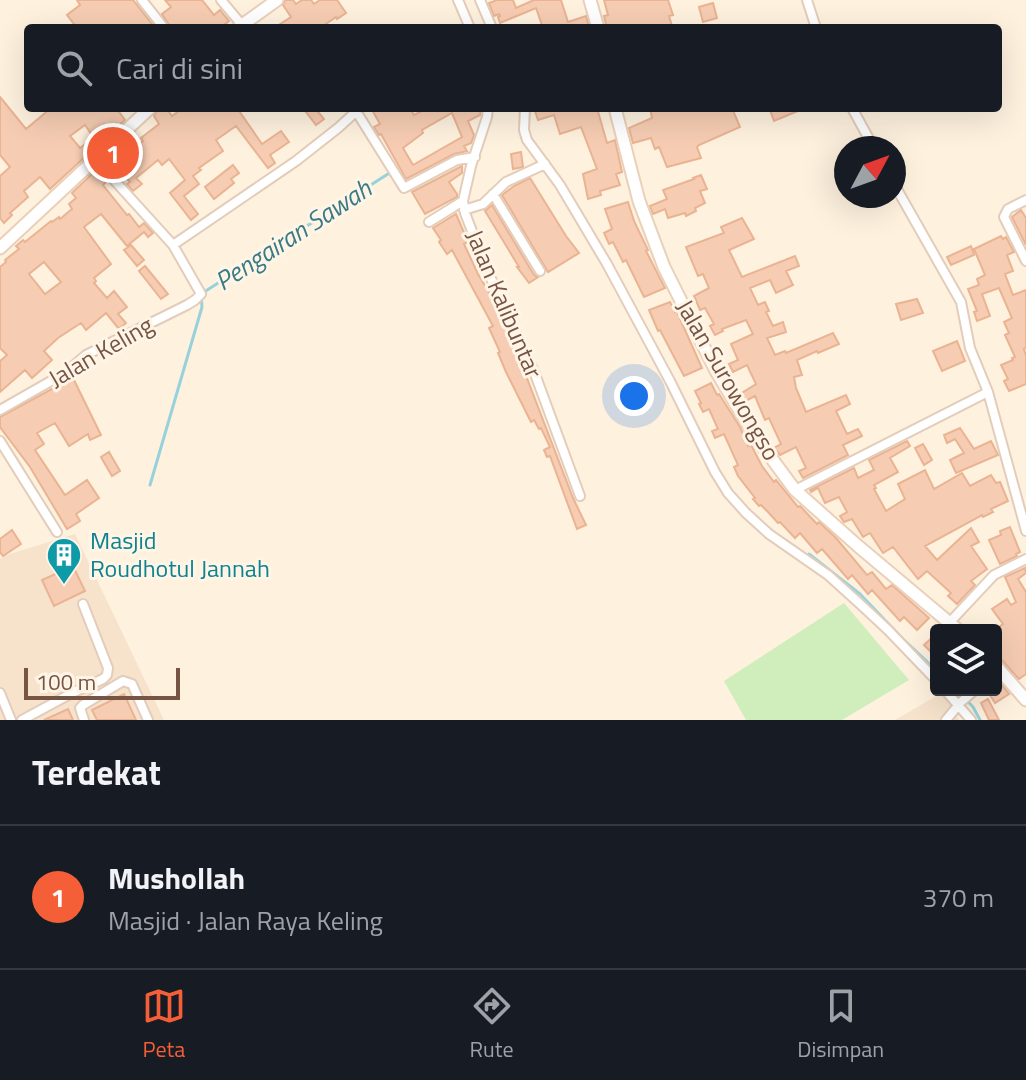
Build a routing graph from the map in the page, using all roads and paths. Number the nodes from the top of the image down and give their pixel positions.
1 (142, 0) edge
2 (221, 0) edge
3 (277, 0) edge
4 (458, 0) edge
5 (480, 0) edge
6 (590, 0) edge
7 (807, 0) edge
8 (161, 24) edge
9 (238, 24) edge
10 (244, 24) edge
11 (468, 24) edge
12 (490, 24) edge
13 (597, 24) edge
14 (815, 24) edge
15 (146, 112) edge
16 (356, 112) edge
17 (359, 112) edge
18 (488, 112) edge
19 (526, 112) edge
20 (616, 112) edge
21 (854, 112) edge
22 (867, 136) edge
23 (475, 157) junction
24 (95, 159) junction
25 (541, 166) junction
26 (493, 194) junction
27 (1026, 200) edge
28 (906, 205) edge
29 (466, 206) junction
30 (429, 222) dead end
31 (2, 241) edge
32 (173, 245) junction
33 (1026, 261) edge
34 (540, 271) dead end
35 (988, 392) junction
36 (0, 410) edge
37 (0, 441) edge
38 (795, 490) junction
39 (580, 496) dead end
40 (1026, 531) edge
41 (57, 532) dead end
42 (1026, 559) edge
43 (83, 604) dead end
44 (952, 624) edge
45 (955, 624) edge
46 (930, 674) edge
47 (1002, 675) edge
48 (0, 693) edge
49 (951, 696) edge
50 (967, 696) edge
51 (1026, 700) edge
52 (959, 703) junction
53 (11, 720) edge
54 (22, 720) edge
55 (84, 720) edge
56 (148, 720) edge
57 (946, 720) edge
58 (971, 720) edge

1 - 8 street
2 - 9 street
3 - 10 street
4 - 11 street
5 - 12 street
6 - 13 street
7 - 14 street
15 - 24 street
16 - 32 street
17 - 23 street
18 - 23 street, Jalan Kalibuntar
19 - 25 street
20 - 38 street, Jalan Surowongso
21 - 22 street
23 - 29 street, Jalan Kalibuntar
24 - 31 street
24 - 32 street
25 - 26 street
25 - 46 street
26 - 29 street
26 - 34 street
27 - 33 street
28 - 35 street
29 - 30 street
29 - 39 street, Jalan Kalibuntar
32 - 36 street, Jalan Keling
35 - 38 street
35 - 40 street
37 - 41 street
38 - 44 street, Jalan Surowongso
42 - 45 street
43 - 54 street
47 - 51 street
48 - 53 street
49 - 52 street
50 - 52 street
52 - 57 street
52 - 58 street
55 - 56 street

